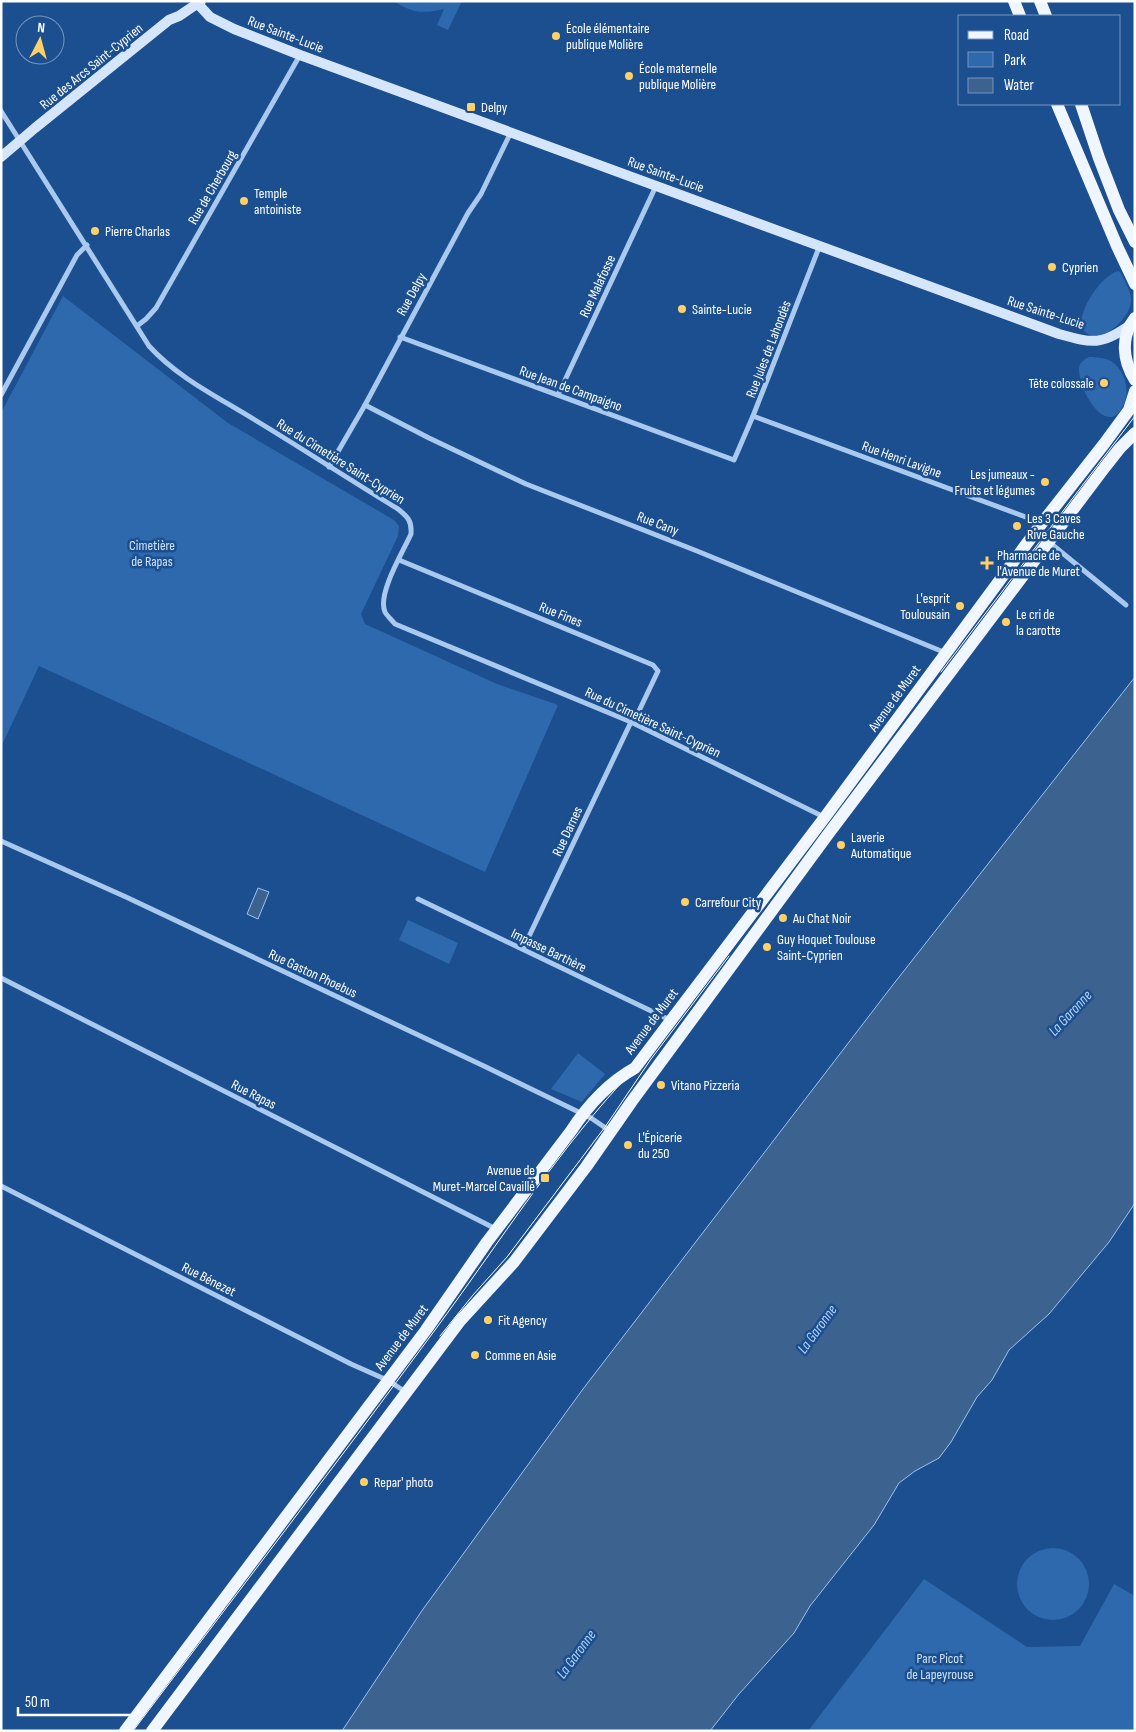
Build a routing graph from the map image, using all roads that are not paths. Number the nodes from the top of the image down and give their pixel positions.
1 (1014, 1) edge
2 (1040, 1) edge
3 (200, 2) edge
4 (1020, 15) edge
5 (1046, 15) edge
6 (300, 55) junction
7 (1057, 105) edge
8 (1081, 105) edge
9 (1, 111) edge
10 (511, 132) junction
11 (20, 141) junction
12 (1, 157) edge
13 (656, 185) junction
14 (1135, 242) edge
15 (87, 245) junction
16 (820, 245) junction
17 (1135, 284) edge
18 (1132, 322) edge
19 (136, 326) junction
20 (400, 337) junction
21 (1135, 380) edge
22 (4, 384) edge
23 (1135, 391) edge
24 (1, 395) edge
25 (558, 396) junction
26 (365, 405) junction
27 (753, 416) junction
28 (1135, 433) edge
29 (734, 460) joint
30 (329, 467) junction
31 (1042, 523) junction
32 (1049, 542) junction
33 (399, 560) junction
34 (1126, 605) dead end
35 (946, 653) junction
36 (630, 722) junction
37 (825, 817) junction
38 (1, 841) edge
39 (418, 899) dead end
40 (523, 949) junction
41 (1, 978) edge
42 (670, 1020) junction
43 (583, 1114) junction
44 (611, 1132) junction
45 (1, 1186) edge
46 (496, 1230) junction
47 (387, 1380) junction
48 (407, 1392) junction
49 (125, 1731) edge
50 (152, 1731) edge

1 - 4 main road
2 - 5 main road
3 - 6 street, Rue Sainte-Lucie
3 - 11 street, Rue des Arcs Saint-Cyprien
6 - 10 street, Rue Sainte-Lucie
6 - 19 street, Rue de Cherbourg
7 - 17 main road
8 - 14 main road
9 - 11 street, Rue du Cimetière Saint-Cyprien
10 - 13 street, Rue Sainte-Lucie
10 - 20 street, Rue Delpy
11 - 12 street, Rue des Arcs Saint-Cyprien
11 - 15 street, Rue du Cimetière Saint-Cyprien
13 - 16 street, Rue Sainte-Lucie
13 - 25 street, Rue Malafosse
15 - 19 street, Rue du Cimetière Saint-Cyprien
15 - 22 street
16 - 18 street, Rue Sainte-Lucie
16 - 27 street, Rue Jules de Lahondès
18 - 21 main road
19 - 30 street, Rue du Cimetière Saint-Cyprien
20 - 25 street, Rue Jean de Campaigno
20 - 26 street, Rue Delpy
22 - 24 street
23 - 31 main road, Avenue de Muret
25 - 29 street, Rue Jean de Campaigno
26 - 30 street, Rue Delpy
26 - 35 street, Rue Cany
27 - 29 street, Rue Jules de Lahondès
27 - 31 street, Rue Henri Lavigne
28 - 32 main road, Avenue de Muret
30 - 33 street, Rue du Cimetière Saint-Cyprien
31 - 35 main road, Avenue de Muret
32 - 34 street
32 - 44 main road, Avenue de Muret
33 - 36 street, Rue du Cimetière Saint-Cyprien
33 - 36 street, Rue Fines
35 - 37 main road, Avenue de Muret
36 - 37 street, Rue du Cimetière Saint-Cyprien
36 - 40 street, Rue Darnes
37 - 42 main road, Avenue de Muret
38 - 43 street, Rue Gaston Phoebus
39 - 40 street, Impasse Barthère
40 - 42 street, Impasse Barthère
41 - 46 street, Rue Rapas
42 - 43 main road, Avenue de Muret
43 - 44 street, Rue Gaston Phoebus
43 - 46 main road, Avenue de Muret
44 - 48 main road, Avenue de Muret
45 - 47 street, Rue Bénezet
46 - 47 main road, Avenue de Muret
47 - 48 street, Rue Bénezet
47 - 49 main road, Avenue de Muret
48 - 50 main road, Avenue de Muret

